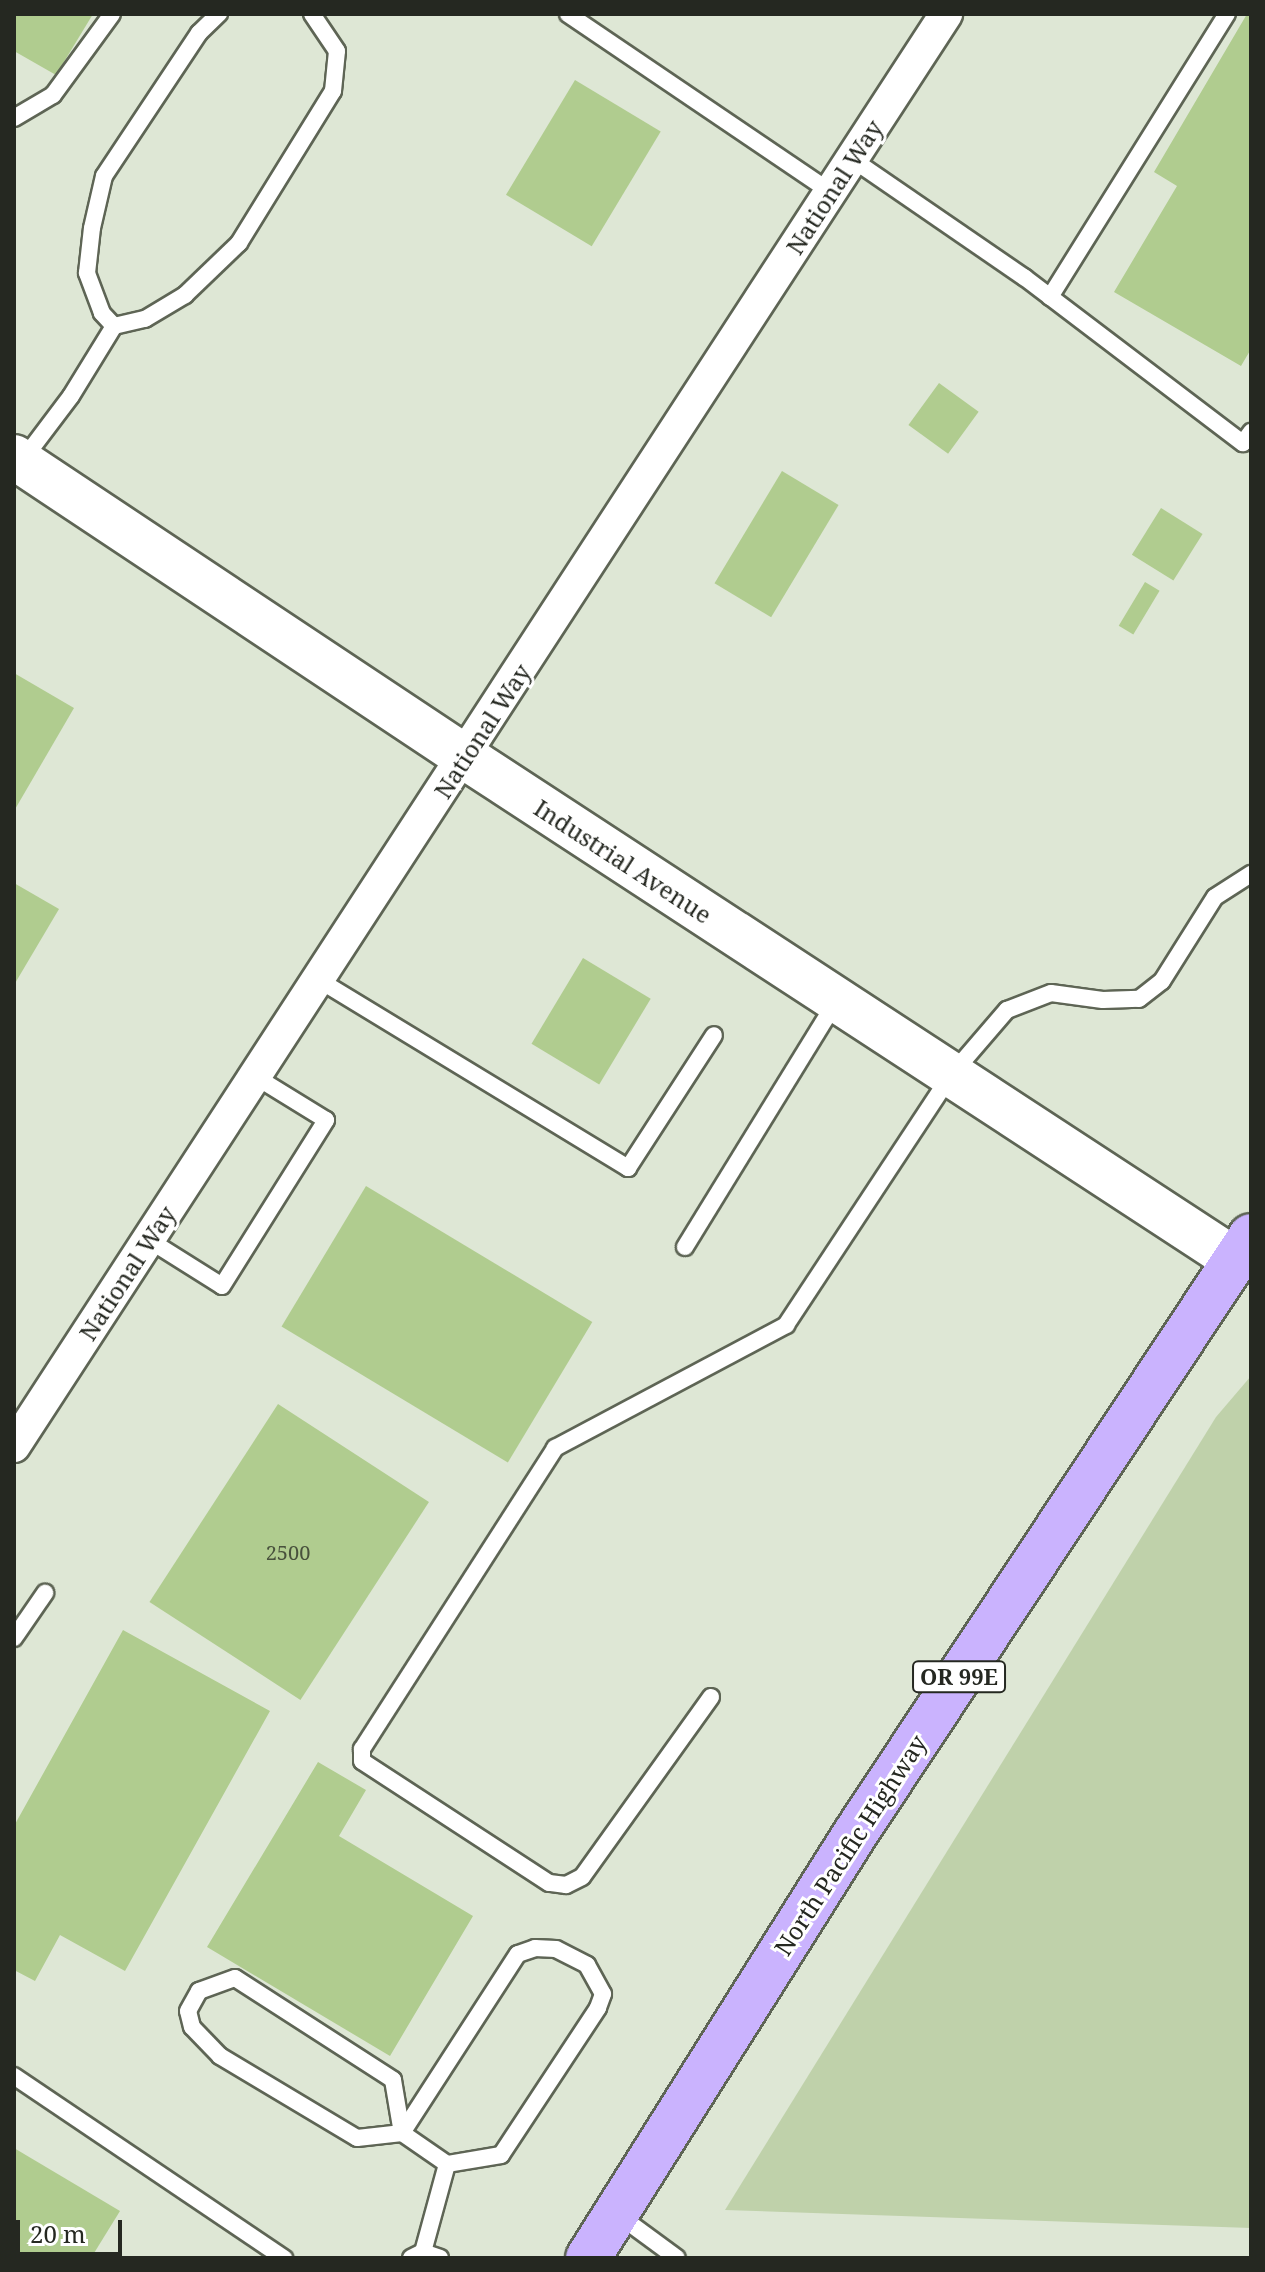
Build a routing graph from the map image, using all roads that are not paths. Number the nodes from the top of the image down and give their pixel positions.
1 (112, 14) edge
2 (219, 14) edge
3 (312, 14) edge
4 (568, 14) edge
5 (946, 14) edge
6 (1227, 14) edge
7 (14, 118) edge
8 (852, 159) junction
9 (831, 192) junction
10 (1050, 297) junction
11 (114, 326) junction
12 (1248, 441) edge
13 (18, 460) edge
14 (465, 757) junction
15 (1251, 874) edge
16 (319, 980) junction
17 (837, 1001) junction
18 (714, 1035) dead end
19 (951, 1075) junction
20 (256, 1077) junction
21 (149, 1240) junction
22 (685, 1247) dead end
23 (1243, 1248) edge
24 (14, 1446) edge
25 (45, 1593) dead end
26 (14, 1638) edge
27 (711, 1697) dead end
28 (14, 2076) edge
29 (402, 2133) junction
30 (447, 2164) junction
31 (616, 2213) junction
32 (417, 2255) edge
33 (284, 2258) edge
34 (440, 2258) edge
35 (588, 2258) edge
36 (677, 2258) edge

1 - 7 lane
2 - 11 lane
3 - 11 lane
4 - 9 lane
5 - 8 street, National Way
6 - 10 lane
8 - 9 street, National Way
8 - 10 lane
9 - 14 street, National Way
10 - 12 lane
11 - 13 lane
13 - 14 street, Industrial Avenue
14 - 16 street, National Way
14 - 17 street, Industrial Avenue
15 - 19 lane
16 - 18 lane
16 - 20 street, National Way
17 - 19 street, Industrial Avenue
17 - 22 lane
19 - 23 street, Industrial Avenue
19 - 27 lane
20 - 21 street, National Way
20 - 21 lane
21 - 24 street, National Way
23 - 31 main road, North Pacific Highway / OR 99E
25 - 26 lane
28 - 33 lane
29 - 29 lane
29 - 30 lane
29 - 30 lane
30 - 32 lane
31 - 35 main road, North Pacific Highway / OR 99E
31 - 36 lane
32 - 34 lane

